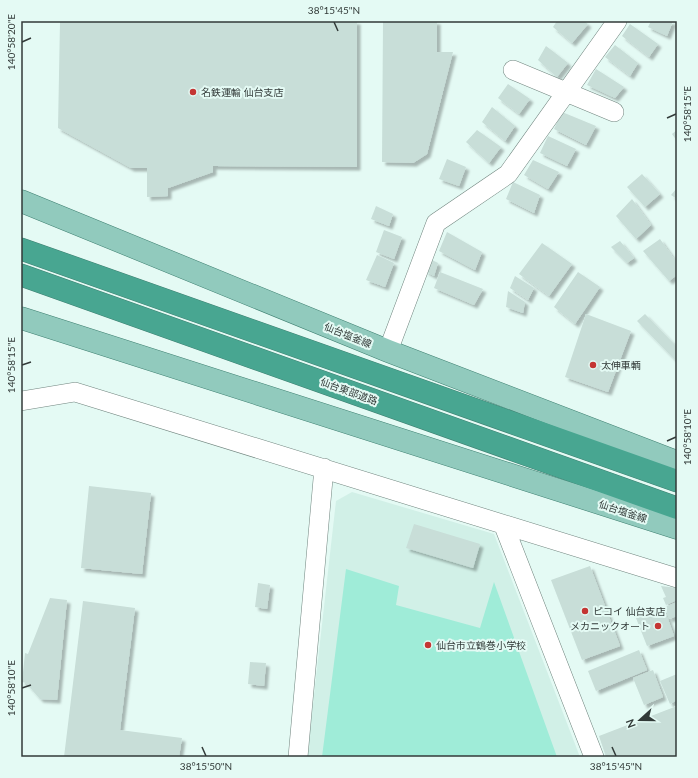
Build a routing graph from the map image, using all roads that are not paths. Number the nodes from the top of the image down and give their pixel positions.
1 (612, 23) edge
2 (513, 70) dead end
3 (566, 92) junction
4 (614, 112) dead end
5 (21, 201) edge
6 (21, 248) edge
7 (21, 275) edge
8 (21, 318) edge
9 (388, 351) junction
10 (21, 401) edge
11 (677, 462) edge
12 (324, 468) junction
13 (677, 481) edge
14 (677, 508) edge
15 (504, 526) junction
16 (677, 528) edge
17 (677, 578) edge
18 (298, 757) edge
19 (594, 757) edge

1 - 3 street
2 - 3 street
3 - 4 street
3 - 9 street
5 - 9 main road, 仙台塩釜線
6 - 13 highway
7 - 14 highway, 仙台東部道路
8 - 16 main road, 仙台塩釜線
9 - 11 main road, 仙台塩釜線
10 - 12 street
12 - 15 street
12 - 18 street
15 - 17 street
15 - 19 street

